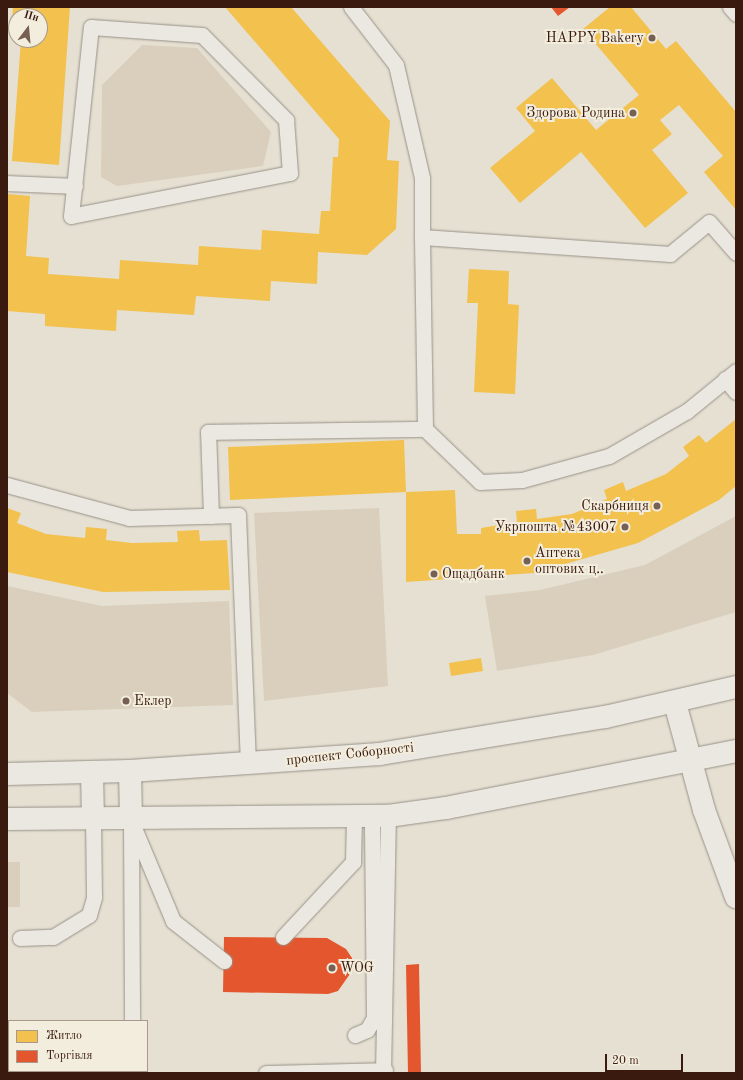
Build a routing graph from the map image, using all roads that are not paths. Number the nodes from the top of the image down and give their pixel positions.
1 (351, 7) edge
2 (730, 7) edge
3 (736, 14) edge
4 (7, 184) edge
5 (75, 186) junction
6 (422, 237) junction
7 (731, 237) edge
8 (736, 253) edge
9 (731, 375) edge
10 (736, 392) edge
11 (425, 428) junction
12 (7, 485) edge
13 (211, 516) junction
14 (736, 687) edge
15 (675, 702) junction
16 (736, 751) edge
17 (690, 762) junction
18 (248, 764) junction
19 (130, 771) junction
20 (92, 772) junction
21 (7, 774) edge
22 (371, 816) junction
23 (7, 818) edge
24 (93, 820) junction
25 (131, 820) junction
26 (736, 897) edge
27 (20, 938) dead end
28 (283, 938) dead end
29 (224, 961) dead end
30 (132, 1020) edge
31 (355, 1035) dead end
32 (384, 1072) edge
33 (266, 1073) edge

1 - 6 lane
2 - 3 lane
4 - 5 lane
5 - 5 lane
6 - 7 lane
6 - 11 lane
7 - 8 lane
9 - 10 lane
9 - 11 lane
11 - 13 lane
12 - 13 lane
13 - 18 lane
14 - 15 main road, проспект Соборності
15 - 17 main road
15 - 18 main road, проспект Соборності
16 - 17 main road
17 - 22 main road
17 - 26 main road
18 - 19 main road, проспект Соборності
19 - 20 main road, проспект Соборності
19 - 25 main road
20 - 21 main road, проспект Соборності
20 - 24 main road
22 - 25 main road
22 - 28 lane
22 - 31 lane
22 - 32 lane
23 - 24 main road
24 - 25 main road
24 - 27 lane
25 - 29 lane
25 - 30 lane
32 - 33 lane

